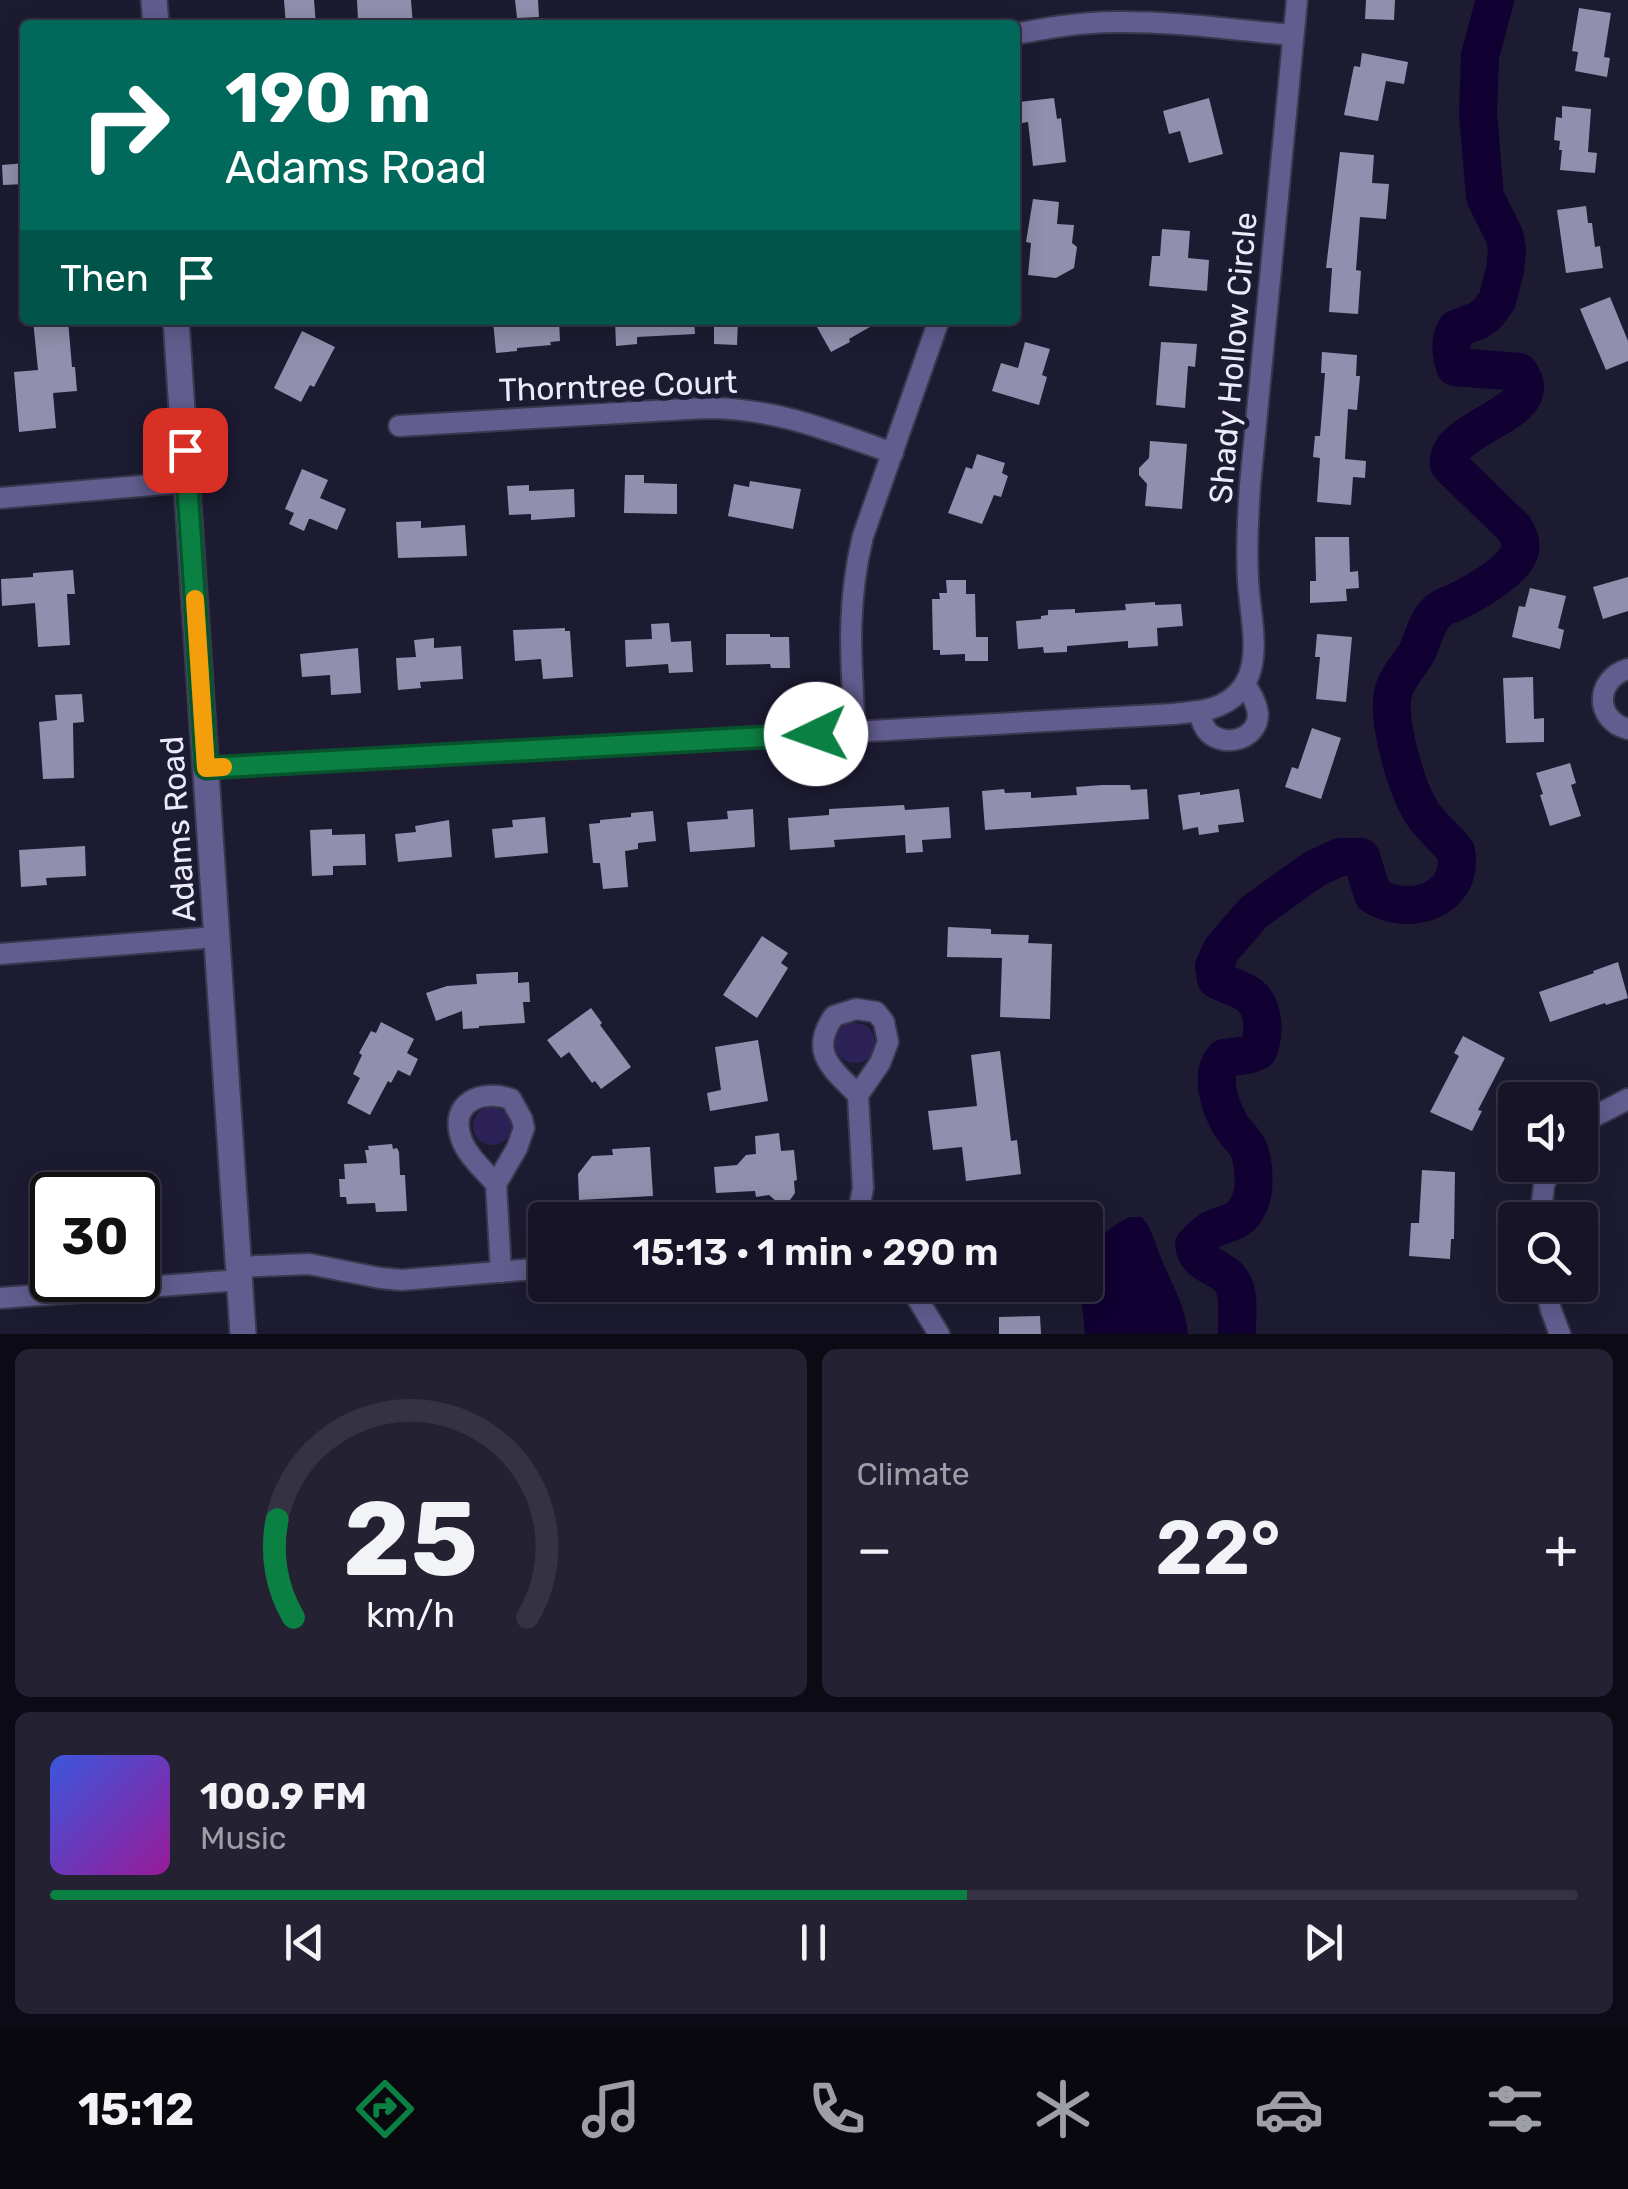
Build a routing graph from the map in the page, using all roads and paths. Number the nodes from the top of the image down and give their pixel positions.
1 (1297, 0) edge
2 (1020, 33) edge
3 (1293, 36) junction
4 (176, 325) edge
5 (937, 325) edge
6 (399, 426) dead end
7 (893, 453) junction
8 (187, 482) junction
9 (0, 498) edge
10 (1628, 669) edge
11 (1245, 684) junction
12 (1199, 711) junction
13 (1628, 729) edge
14 (855, 732) junction
15 (206, 768) junction
16 (217, 937) junction
17 (0, 954) edge
18 (858, 1096) dead end
19 (1628, 1100) edge
20 (1598, 1115) edge
21 (496, 1184) dead end
22 (861, 1202) edge
23 (528, 1270) edge
24 (501, 1272) junction
25 (239, 1274) junction
26 (0, 1298) edge
27 (919, 1302) edge
28 (1549, 1302) edge
29 (243, 1334) edge
30 (939, 1334) edge
31 (1560, 1334) edge

1 - 3 street, Shady Hollow Circle
2 - 3 street
3 - 11 street, Shady Hollow Circle
4 - 8 street, Adams Road
5 - 7 street
6 - 7 street, Thorntree Court
7 - 14 street
8 - 9 street
8 - 15 street, Adams Road
10 - 13 street
11 - 12 street
11 - 12 street, Shady Hollow Circle
12 - 14 street
14 - 15 street
15 - 16 street, Adams Road
16 - 17 street
16 - 25 street, Adams Road
18 - 22 street
19 - 20 street
21 - 24 street
23 - 24 street
24 - 25 street
25 - 26 street
25 - 29 street, Adams Road
27 - 30 street
28 - 31 street

